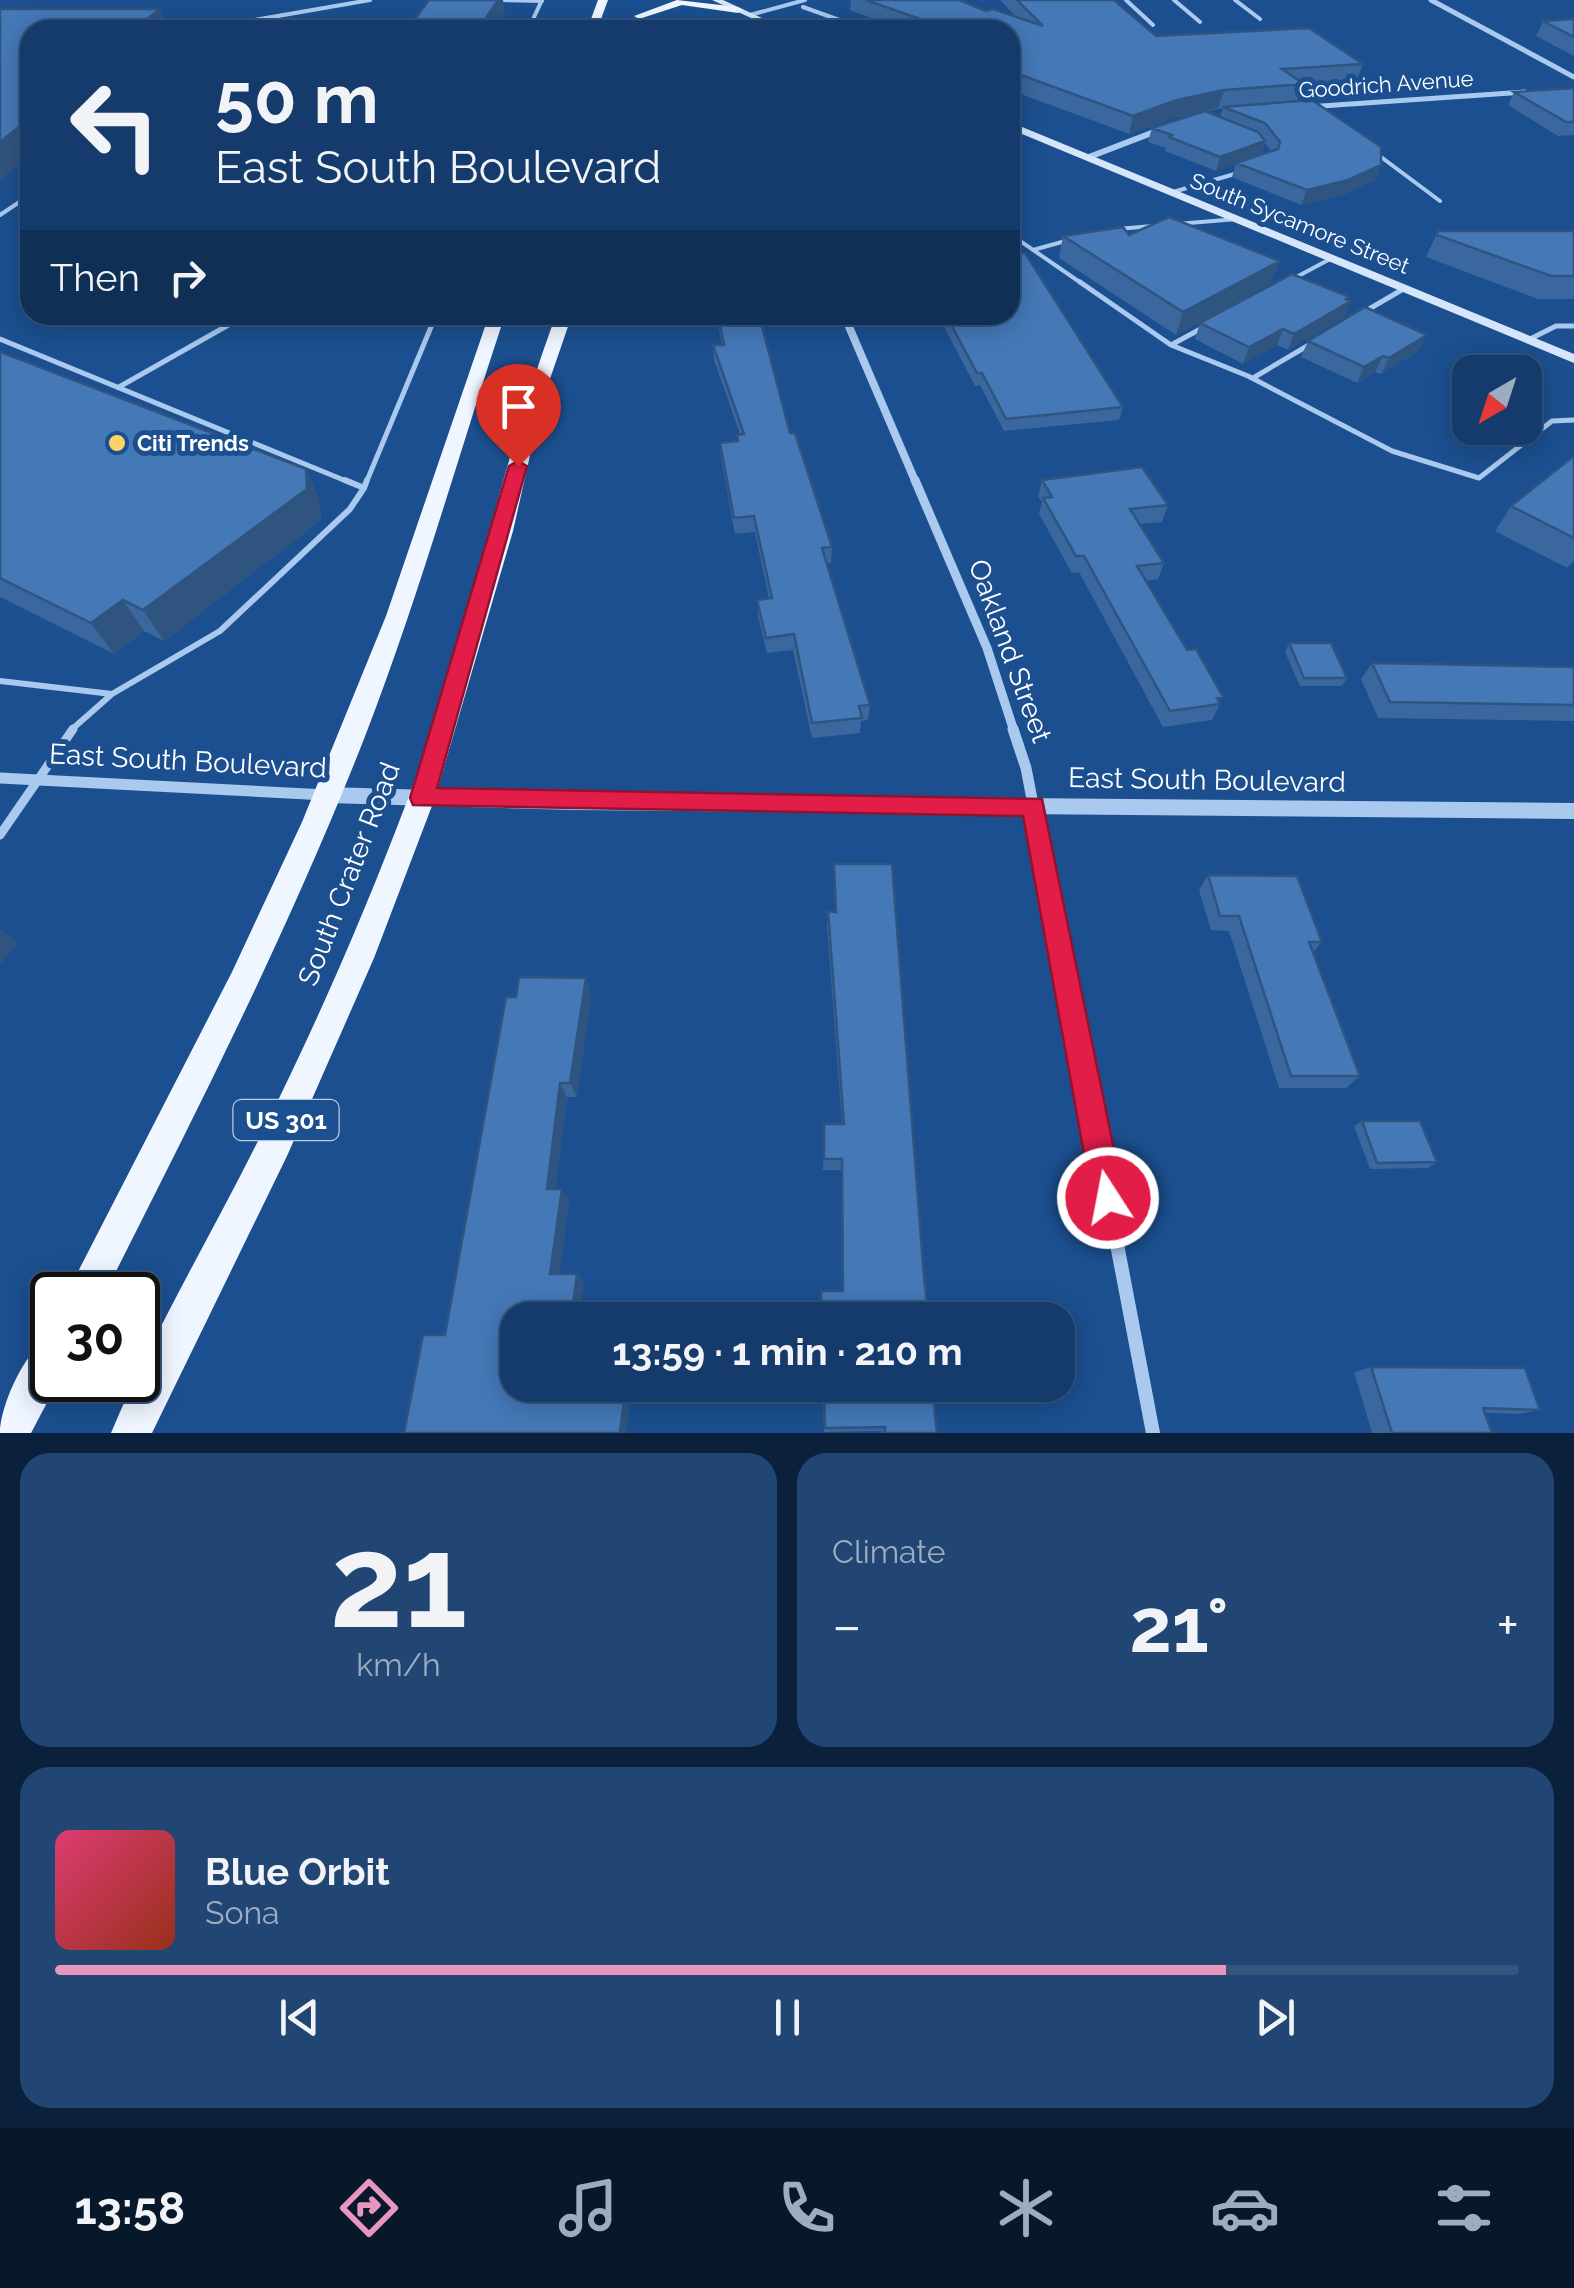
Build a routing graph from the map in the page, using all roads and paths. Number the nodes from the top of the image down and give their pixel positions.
1 (370, 0) edge
2 (495, 0) edge
3 (542, 0) edge
4 (644, 0) edge
5 (716, 0) edge
6 (805, 0) edge
7 (1126, 0) edge
8 (1174, 0) edge
9 (1234, 0) edge
10 (1430, 0) edge
11 (734, 5) edge
12 (803, 6) dead end
13 (640, 16) junction
14 (750, 16) junction
15 (1260, 18) dead end
16 (255, 20) edge
17 (639, 20) edge
18 (760, 20) edge
19 (837, 20) edge
20 (1200, 22) dead end
21 (1153, 25) dead end
22 (1574, 78) edge
23 (1536, 91) edge
24 (1307, 107) junction
25 (1291, 108) edge
26 (1323, 116) edge
27 (1173, 125) edge
28 (1020, 128) edge
29 (1370, 148) edge
30 (1089, 158) junction
31 (1249, 169) edge
32 (1173, 192) junction
33 (1440, 201) dead end
34 (1237, 219) junction
35 (1106, 231) edge
36 (1071, 239) edge
37 (1020, 241) edge
38 (1033, 250) junction
39 (1332, 258) junction
40 (1284, 284) edge
41 (1405, 288) junction
42 (1354, 318) edge
43 (1220, 319) edge
44 (228, 325) edge
45 (432, 325) edge
46 (495, 325) edge
47 (561, 325) edge
48 (848, 325) edge
49 (1574, 326) edge
50 (0, 338) edge
51 (1320, 338) edge
52 (1528, 340) junction
53 (1171, 345) junction
54 (1574, 359) edge
55 (1253, 378) junction
56 (119, 386) junction
57 (1574, 420) edge
58 (364, 488) junction
59 (0, 681) edge
60 (112, 694) junction
61 (0, 778) edge
62 (39, 782) junction
63 (327, 794) junction
64 (422, 798) junction
65 (1033, 806) junction
66 (1574, 812) edge
67 (0, 835) edge
68 (96, 1272) edge
69 (30, 1396) edge
70 (10, 1433) edge
71 (131, 1433) edge
72 (1153, 1433) edge

1 - 16 lane
2 - 3 lane
4 - 13 main road
5 - 11 main road
6 - 14 lane
7 - 21 lane
8 - 20 lane
9 - 15 lane
10 - 22 street
11 - 13 main road
11 - 14 main road
12 - 19 lane
13 - 17 main road
14 - 18 main road
23 - 24 street, Goodrich Avenue
24 - 25 street, Goodrich Avenue
24 - 26 lane
27 - 30 street
28 - 30 main road, South Sycamore Street
29 - 33 lane
30 - 32 main road, South Sycamore Street
31 - 32 lane
32 - 34 main road, South Sycamore Street
34 - 35 lane
34 - 39 main road, South Sycamore Street
36 - 38 lane
37 - 38 lane
38 - 53 lane
39 - 40 lane
39 - 41 main road, South Sycamore Street
41 - 42 lane
41 - 52 main road, South Sycamore Street
43 - 53 lane
44 - 56 lane
45 - 58 lane
46 - 63 main road, South Crater Road
47 - 64 main road, South Crater Road / US 301
48 - 65 street, Oakland Street
49 - 52 lane
50 - 56 lane
51 - 55 lane
52 - 54 main road, South Sycamore Street
53 - 55 lane
55 - 57 lane
56 - 58 lane
58 - 60 lane
59 - 60 lane
60 - 62 lane
61 - 62 street, East South Boulevard
62 - 63 street, East South Boulevard
62 - 67 lane
63 - 64 street, East South Boulevard
63 - 68 main road, South Crater Road
64 - 65 street, East South Boulevard
64 - 71 main road, South Crater Road / US 301
65 - 66 street, East South Boulevard
65 - 72 street, Oakland Street
69 - 70 main road

